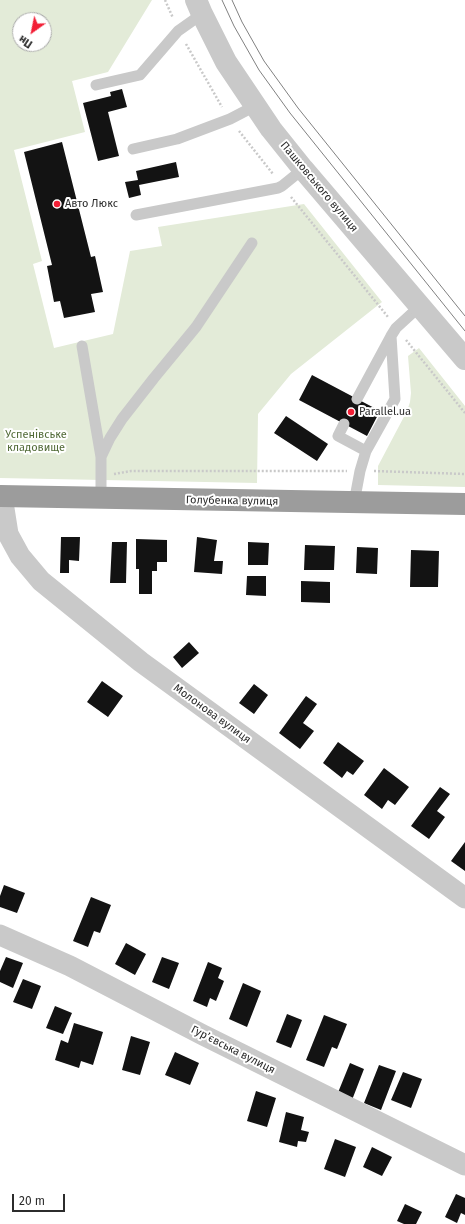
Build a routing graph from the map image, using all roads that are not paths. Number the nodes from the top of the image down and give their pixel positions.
1 (199, 7) edge
2 (96, 85) dead end
3 (255, 106) junction
4 (133, 148) dead end
5 (303, 169) junction
6 (136, 215) dead end
7 (252, 243) dead end
8 (420, 306) junction
9 (393, 332) junction
10 (82, 346) dead end
11 (465, 360) edge
12 (357, 399) dead end
13 (344, 424) dead end
14 (366, 451) junction
15 (101, 457) junction
16 (1, 496) edge
17 (101, 498) junction
18 (354, 503) junction
19 (465, 504) edge
20 (465, 898) edge
21 (0, 935) edge
22 (465, 1165) edge

1 - 2 lane
1 - 3 street, Пашковського вулиця
3 - 4 lane
3 - 5 street, Пашковського вулиця
5 - 6 lane
5 - 8 street, Пашковського вулиця
7 - 15 lane
8 - 9 lane
8 - 11 street, Пашковського вулиця
9 - 12 lane
9 - 14 lane
10 - 15 lane
13 - 14 lane
14 - 18 lane
15 - 17 lane
16 - 17 highway, Голубенка вулиця
16 - 20 street, Молонова вулиця
17 - 18 highway, Голубенка вулиця
18 - 19 highway, Голубенка вулиця
21 - 22 street, Гур’євська вулиця

